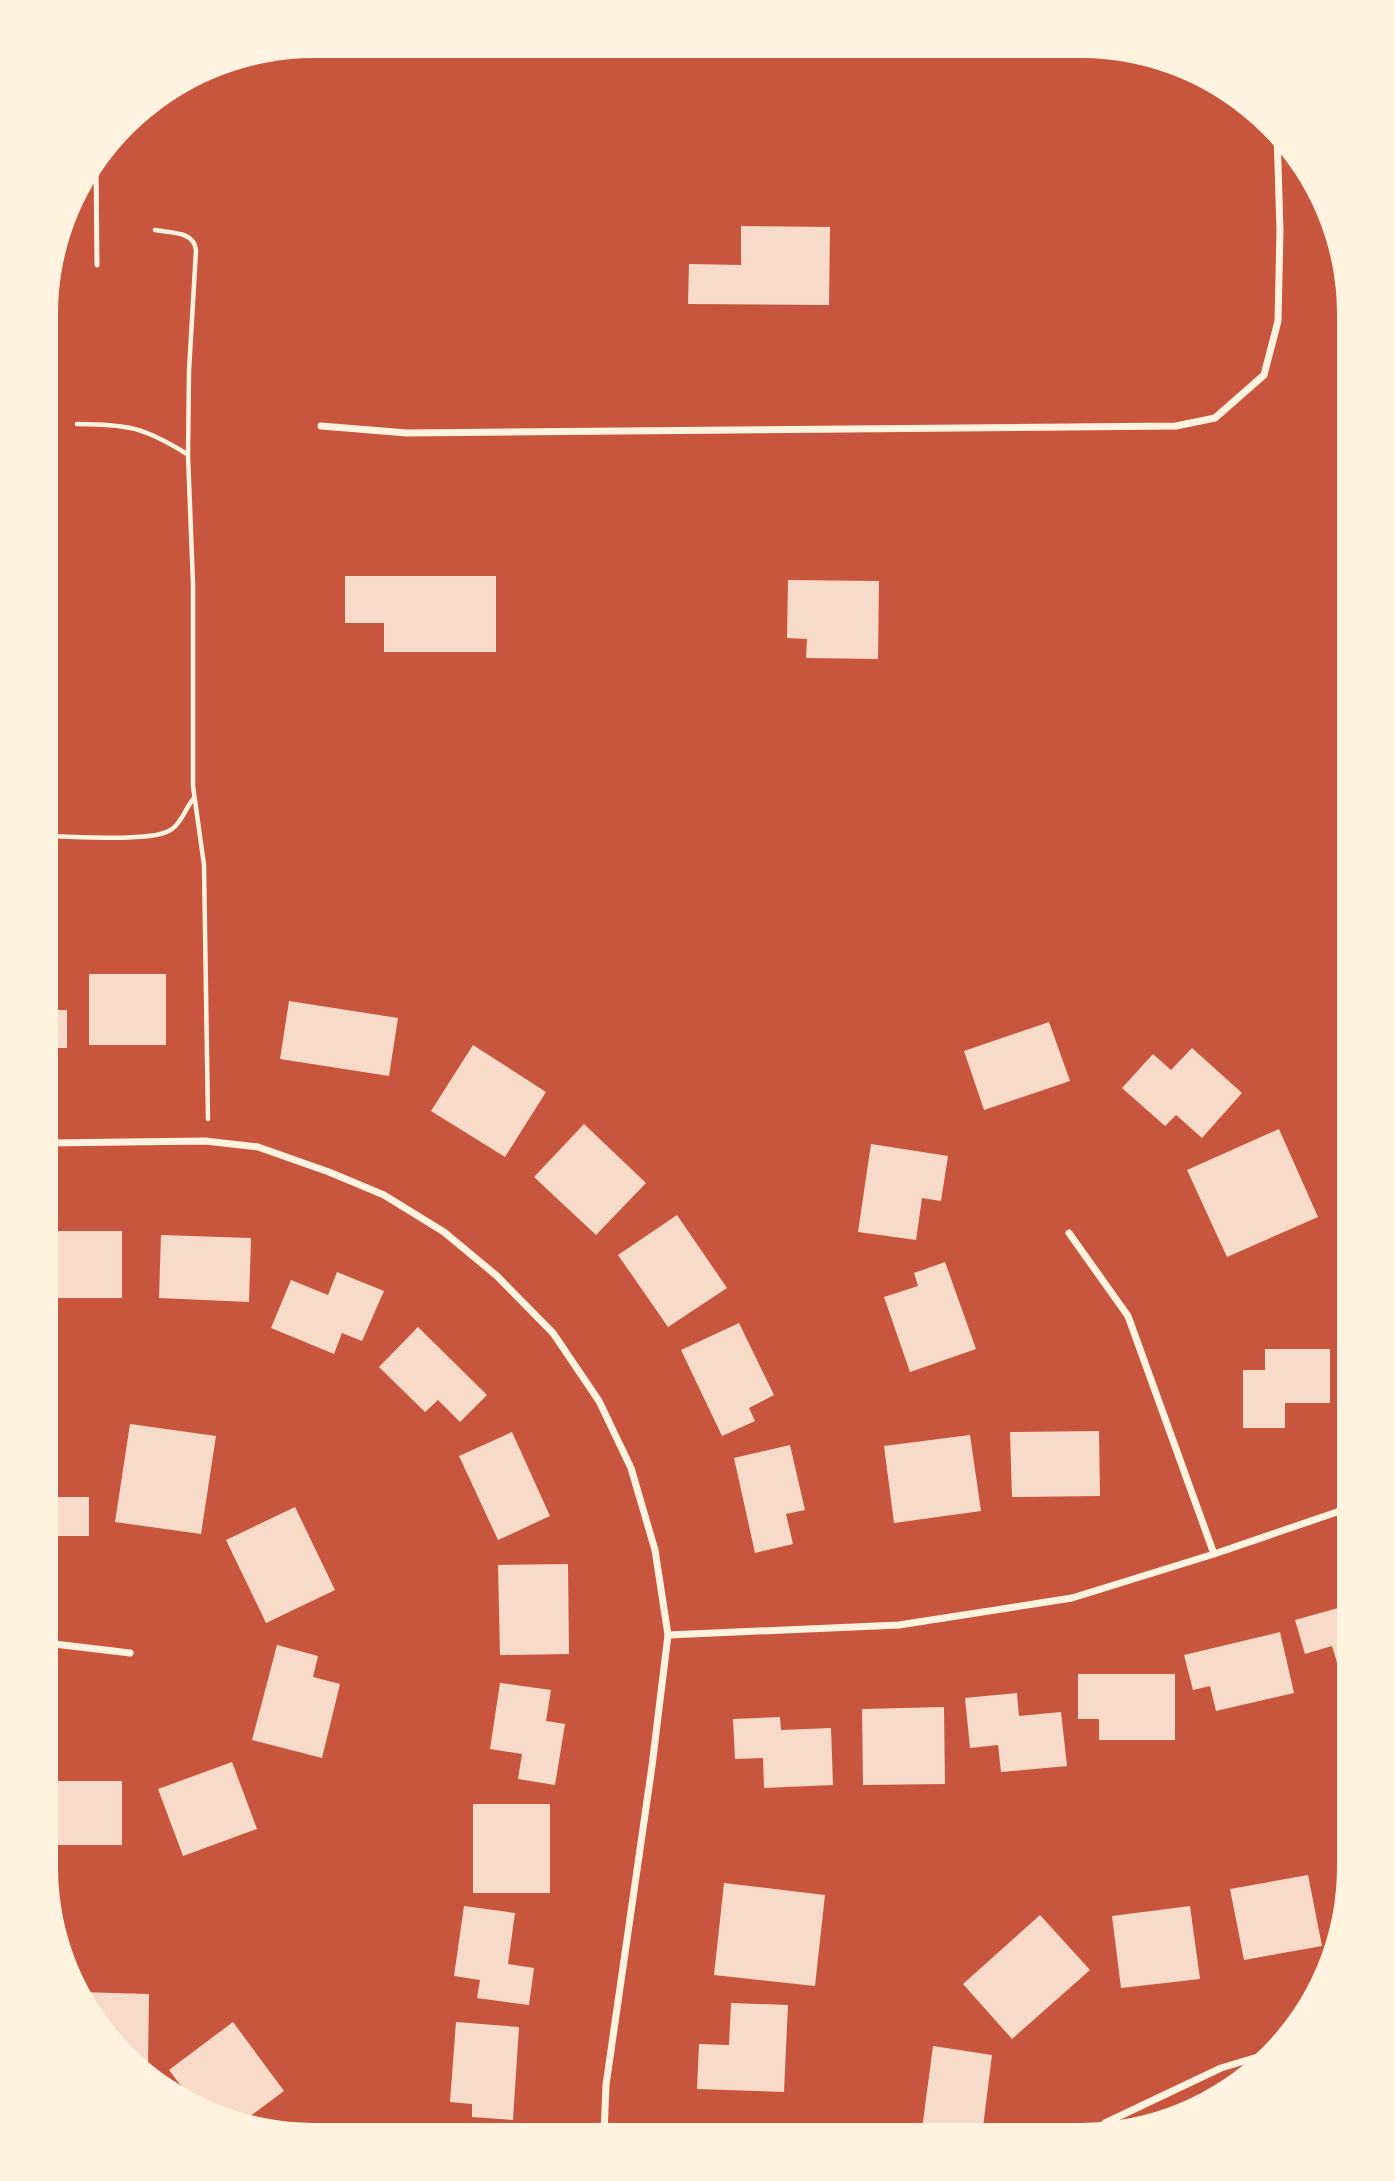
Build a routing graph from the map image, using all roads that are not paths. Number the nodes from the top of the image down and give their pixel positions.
1 (1278, 150) edge
2 (96, 179) edge
3 (97, 265) dead end
4 (321, 426) dead end
5 (58, 1143) edge
6 (1069, 1233) dead end
7 (1337, 1512) edge
8 (1214, 1554) junction
9 (668, 1635) junction
10 (58, 1644) edge
11 (130, 1653) dead end
12 (1251, 2059) edge
13 (1107, 2122) edge
14 (605, 2123) edge

1 - 4 street
2 - 3 lane
5 - 9 street
6 - 8 street
7 - 8 street
8 - 9 street
9 - 14 street
10 - 11 street
12 - 13 street

